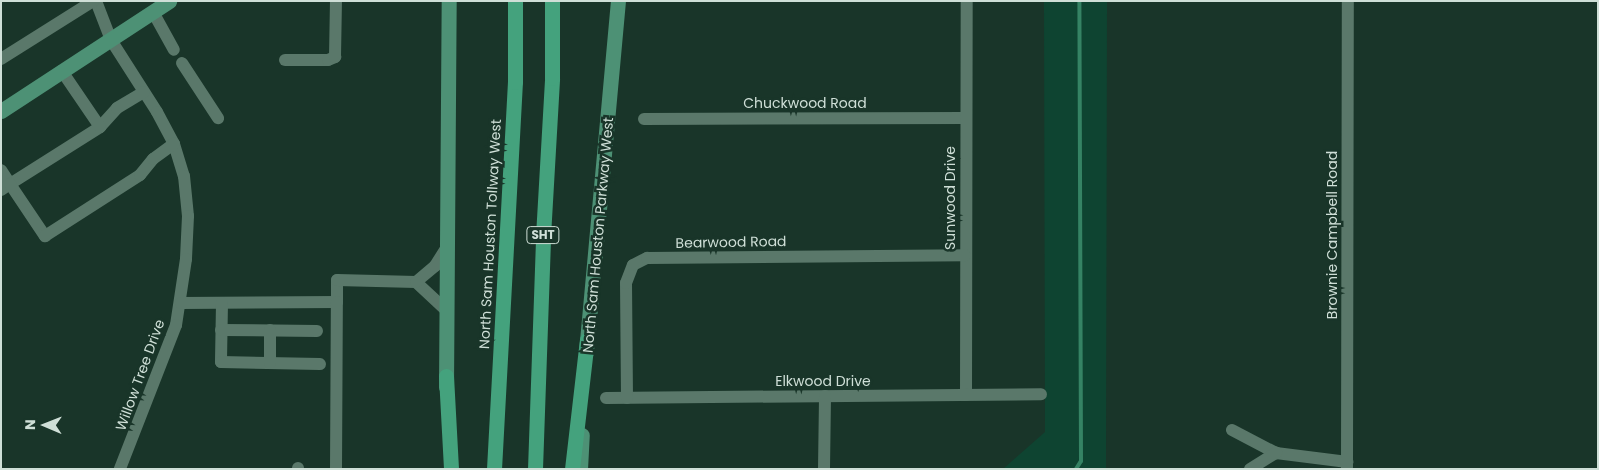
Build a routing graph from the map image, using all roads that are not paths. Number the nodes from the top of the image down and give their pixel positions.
1 (94, 1) edge
2 (169, 1) edge
3 (336, 1) edge
4 (449, 1) edge
5 (515, 1) edge
6 (552, 1) edge
7 (618, 1) edge
8 (967, 1) edge
9 (1348, 1) edge
10 (153, 12) junction
11 (111, 40) junction
12 (174, 50) dead end
13 (1, 59) edge
14 (285, 60) dead end
15 (182, 63) dead end
16 (62, 71) junction
17 (144, 92) junction
18 (1, 111) edge
19 (218, 118) dead end
20 (966, 118) junction
21 (644, 119) dead end
22 (100, 127) junction
23 (174, 144) junction
24 (1, 170) edge
25 (6, 187) edge
26 (447, 247) junction
27 (965, 255) junction
28 (416, 282) junction
29 (336, 302) junction
30 (181, 303) junction
31 (222, 303) junction
32 (446, 310) junction
33 (221, 330) junction
34 (270, 330) junction
35 (317, 330) dead end
36 (587, 340) junction
37 (270, 363) junction
38 (320, 364) dead end
39 (446, 376) junction
40 (1041, 394) dead end
41 (966, 395) junction
42 (824, 396) junction
43 (606, 398) dead end
44 (627, 398) junction
45 (1232, 430) dead end
46 (1276, 453) junction
47 (1347, 466) edge
48 (120, 469) edge
49 (336, 469) edge
50 (446, 469) edge
51 (451, 469) edge
52 (494, 469) edge
53 (535, 469) edge
54 (572, 469) edge
55 (580, 469) edge
56 (824, 469) edge
57 (1250, 469) edge

1 - 11 street, Willow Tree Drive
1 - 13 street
2 - 10 main road
3 - 14 street
4 - 26 main road
5 - 52 highway, North Sam Houston Tollway West / SHT
6 - 53 highway, SHT
7 - 36 main road, North Sam Houston Parkway West
8 - 20 street, Sunwood Drive
9 - 47 street, Brownie Campbell Road
10 - 11 main road
10 - 12 street
11 - 16 main road
11 - 17 street, Willow Tree Drive
15 - 19 street
16 - 18 main road
16 - 22 street
17 - 22 street
17 - 23 street, Willow Tree Drive
20 - 21 street, Chuckwood Road
20 - 27 street, Sunwood Drive
22 - 25 street
23 - 25 street
23 - 30 street, Willow Tree Drive
24 - 25 street
26 - 28 street
26 - 32 main road
27 - 41 street, Sunwood Drive
27 - 44 street, Bearwood Road
28 - 29 street
28 - 32 street
29 - 31 street
29 - 49 street
30 - 31 street
30 - 48 street, Willow Tree Drive
31 - 33 street
32 - 39 main road
33 - 34 street
33 - 37 street
34 - 35 street
34 - 37 street
36 - 54 highway
36 - 55 main road, North Sam Houston Parkway West
37 - 38 street
39 - 50 main road
39 - 51 highway
40 - 41 street, Elkwood Drive
41 - 42 street, Elkwood Drive
42 - 44 street, Elkwood Drive
42 - 56 street
43 - 44 street, Elkwood Drive
45 - 46 street
46 - 47 street
46 - 57 street

